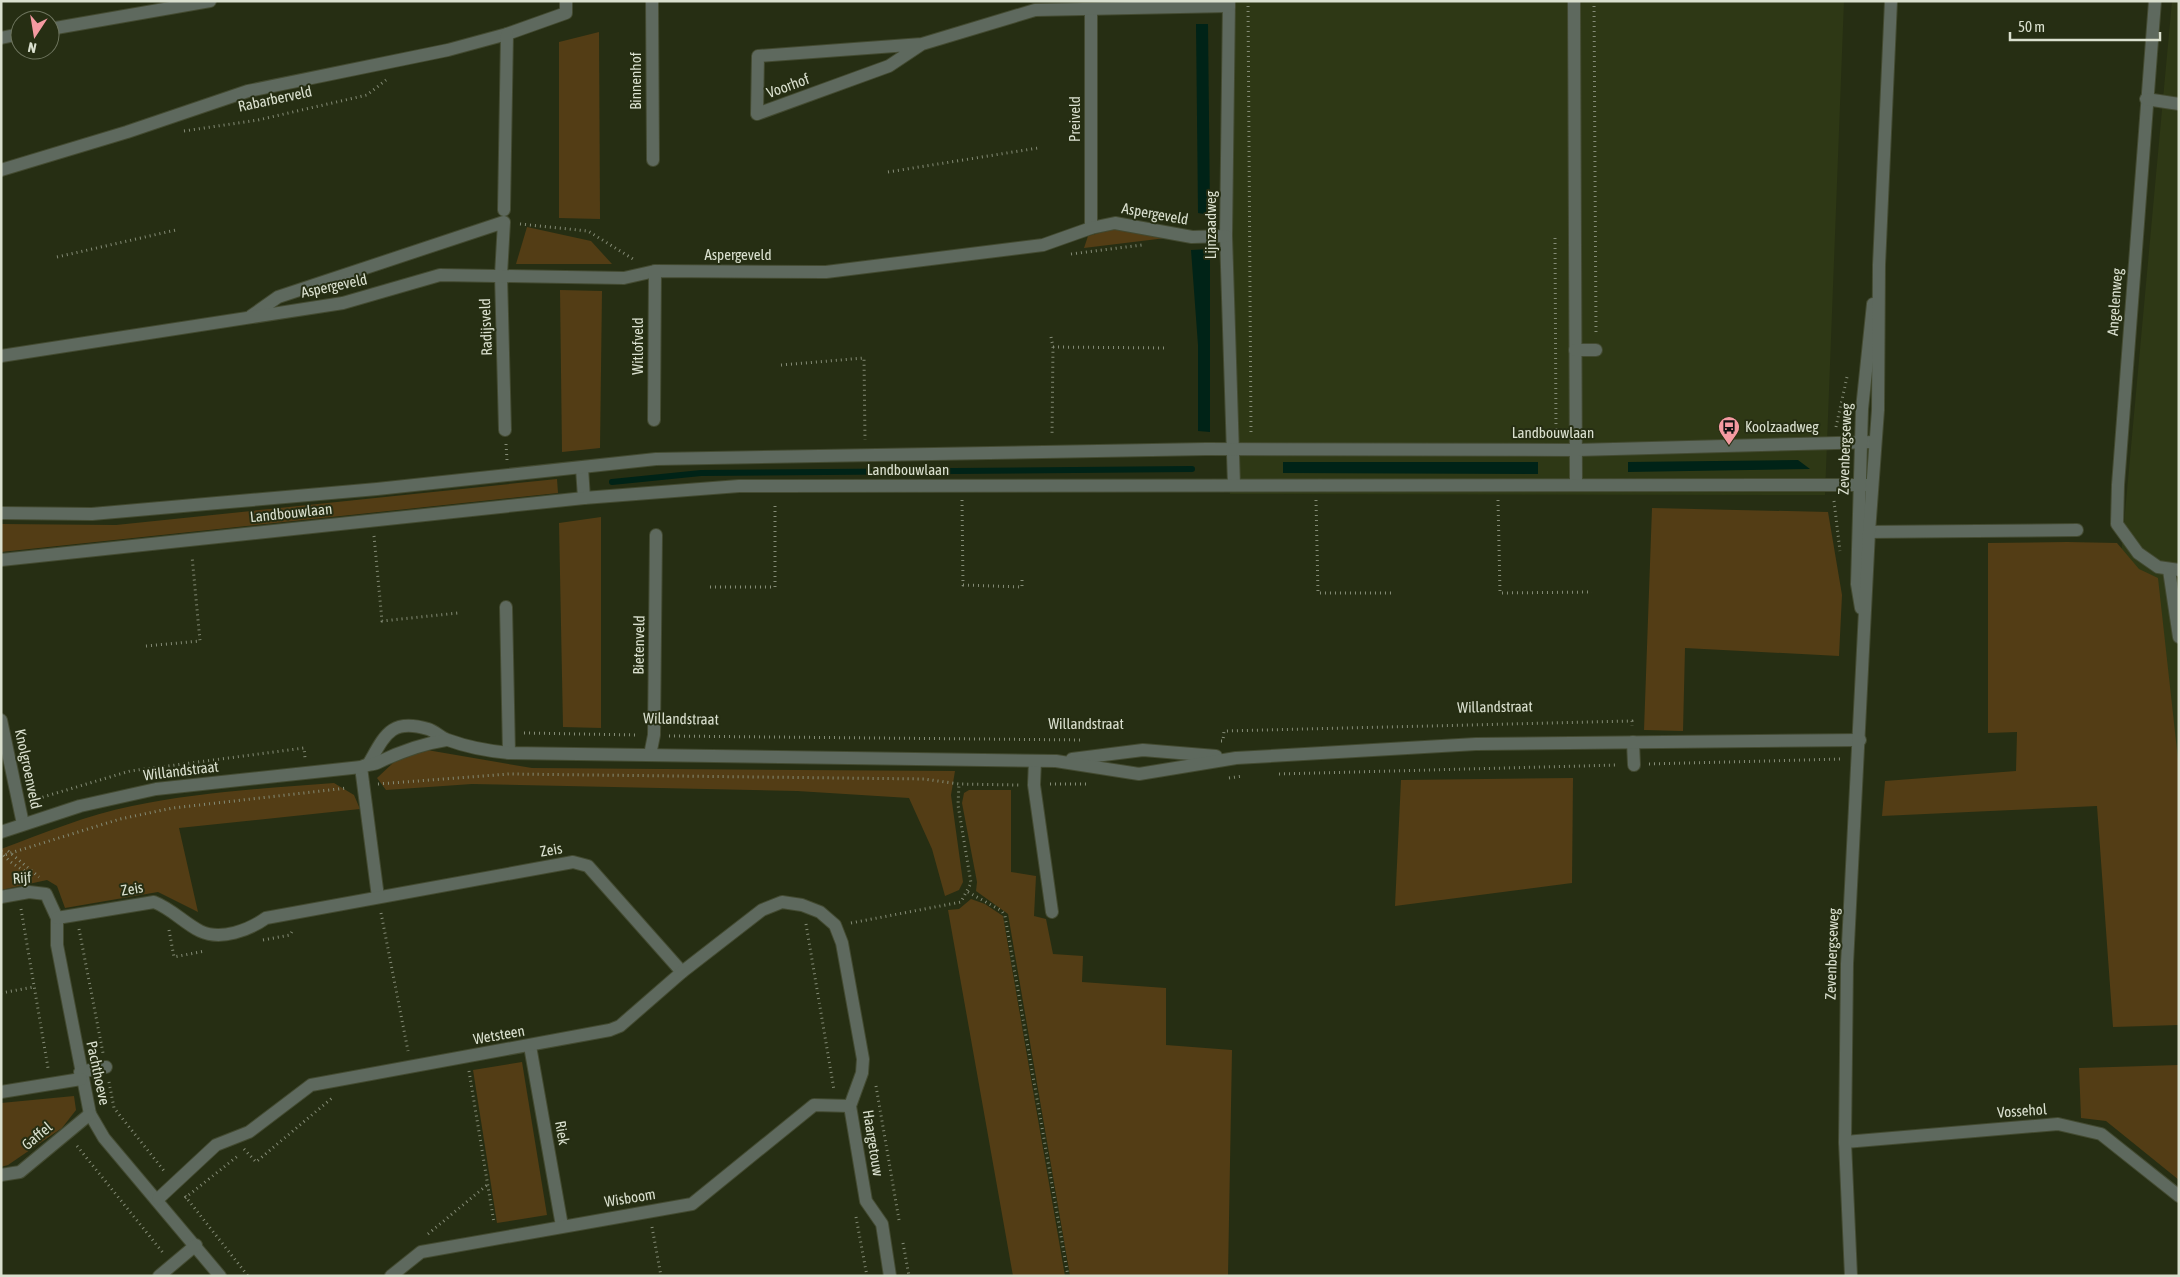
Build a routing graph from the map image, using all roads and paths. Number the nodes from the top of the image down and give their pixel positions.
1 (210, 1) edge
2 (566, 1) edge
3 (652, 1) edge
4 (1248, 1) edge
5 (1574, 1) edge
6 (1594, 1) edge
7 (1891, 1) edge
8 (2155, 1) edge
9 (1229, 4) edge
10 (132, 7) edge
11 (1091, 9) junction
12 (60, 26) edge
13 (507, 34) junction
14 (922, 44) junction
15 (388, 79) dead end
16 (2146, 99) junction
17 (2179, 104) edge
18 (175, 132) dead end
19 (1038, 148) dead end
20 (653, 160) dead end
21 (1, 170) edge
22 (888, 172) dead end
23 (504, 216) junction
24 (1091, 228) junction
25 (176, 230) dead end
26 (1226, 236) junction
27 (1555, 238) dead end
28 (1148, 245) dead end
29 (1063, 255) dead end
30 (57, 257) dead end
31 (1879, 265) junction
32 (654, 271) junction
33 (501, 275) junction
34 (248, 318) junction
35 (1051, 337) dead end
36 (1053, 347) junction
37 (1168, 348) dead end
38 (1575, 350) junction
39 (1596, 350) joint
40 (1, 356) edge
41 (781, 365) dead end
42 (654, 420) dead end
43 (1827, 425) dead end
44 (1836, 425) dead end
45 (505, 430) joint
46 (1551, 432) dead end
47 (1556, 432) junction
48 (1576, 432) junction
49 (1251, 434) junction
50 (1259, 434) dead end
51 (1231, 435) junction
52 (1875, 442) junction
53 (1860, 443) junction
54 (1231, 449) junction
55 (1577, 450) junction
56 (1052, 452) junction
57 (865, 456) junction
58 (582, 468) junction
59 (508, 475) junction
60 (1234, 485) junction
61 (1576, 485) junction
62 (775, 486) junction
63 (962, 486) junction
64 (1866, 486) junction
65 (584, 498) junction
66 (1316, 500) dead end
67 (1498, 500) dead end
68 (1, 513) edge
69 (373, 521) junction
70 (2077, 530) dead end
71 (1864, 532) junction
72 (656, 535) dead end
73 (190, 540) junction
74 (1, 560) edge
75 (2174, 570) edge
76 (1022, 580) dead end
77 (710, 587) dead end
78 (1592, 592) dead end
79 (1391, 593) dead end
80 (506, 607) dead end
81 (458, 613) dead end
82 (2179, 637) edge
83 (146, 646) dead end
84 (1, 720) edge
85 (508, 732) junction
86 (654, 736) junction
87 (446, 740) junction
88 (1085, 740) dead end
89 (1860, 740) junction
90 (1214, 741) dead end
91 (1632, 742) junction
92 (509, 753) junction
93 (650, 755) junction
94 (1236, 758) junction
95 (1843, 759) dead end
96 (1035, 761) junction
97 (1056, 761) junction
98 (365, 765) junction
99 (1634, 765) junction
100 (1251, 774) dead end
101 (1270, 774) dead end
102 (1221, 779) dead end
103 (959, 784) junction
104 (1092, 784) dead end
105 (1034, 785) junction
106 (364, 786) junction
107 (23, 824) junction
108 (3, 838) edge
109 (9, 852) junction
110 (2, 854) edge
111 (968, 892) junction
112 (19, 894) junction
113 (42, 894) junction
114 (1, 897) edge
115 (378, 897) junction
116 (802, 905) junction
117 (1052, 912) dead end
118 (76, 915) junction
119 (57, 918) junction
120 (835, 925) junction
121 (682, 972) junction
122 (34, 987) junction
123 (1, 993) edge
124 (530, 1046) junction
125 (467, 1057) junction
126 (106, 1067) junction
127 (411, 1067) junction
128 (862, 1074) junction
129 (81, 1075) junction
130 (346, 1079) junction
131 (51, 1084) junction
132 (1, 1092) edge
133 (837, 1106) junction
134 (850, 1106) junction
135 (90, 1114) junction
136 (67, 1132) junction
137 (234, 1138) junction
138 (1845, 1142) junction
139 (245, 1150) junction
140 (1, 1175) edge
141 (175, 1183) junction
142 (488, 1185) junction
143 (2179, 1196) edge
144 (186, 1198) junction
145 (158, 1199) junction
146 (168, 1212) junction
147 (649, 1212) junction
148 (562, 1226) junction
149 (901, 1229) dead end
150 (496, 1238) junction
151 (902, 1238) dead end
152 (196, 1245) junction
153 (421, 1252) junction
154 (172, 1265) junction
155 (159, 1276) edge
156 (220, 1276) edge
157 (248, 1276) edge
158 (391, 1276) edge
159 (661, 1276) edge
160 (890, 1276) edge
161 (909, 1276) edge
162 (1068, 1276) edge
163 (1850, 1276) edge

1 - 10 street
2 - 13 street, Rabarberveld
3 - 20 street, Binnenhof
4 - 49 path
5 - 38 street
6 - 39 path
7 - 31 street, Zevenbergseweg
8 - 16 street, Angelenweg
9 - 11 street, Voorhof
9 - 26 street, Lijnzaadweg
10 - 12 street
11 - 14 street, Voorhof
11 - 24 street, Preiveld
13 - 21 street, Rabarberveld
13 - 23 street, Radijsveld
14 - 14 street, Voorhof
15 - 18 path, Rabarberveld
16 - 17 street
16 - 75 street, Angelenweg
19 - 22 path
23 - 32 path
23 - 33 street, Radijsveld
23 - 34 street, Aspergeveld
24 - 26 street, Aspergeveld
24 - 32 street, Aspergeveld
25 - 30 path
26 - 51 street, Lijnzaadweg
27 - 47 path
28 - 29 path
31 - 52 street, Zevenbergseweg
31 - 53 street, Zevenbergseweg
32 - 33 street, Aspergeveld
32 - 42 street, Witlofveld
33 - 34 street, Aspergeveld
33 - 45 street, Radijsveld
34 - 40 street, Aspergeveld
35 - 36 path
36 - 37 path
36 - 56 path
38 - 39 street
38 - 48 street
41 - 57 path
43 - 44 path
45 - 59 path
46 - 47 path
47 - 48 path
48 - 55 street
49 - 50 path
49 - 51 path
51 - 54 street, Lijnzaadweg
52 - 53 street, Landbouwlaan
52 - 64 street, Zevenbergseweg
53 - 55 street, Landbouwlaan
53 - 64 street, Zevenbergseweg
54 - 55 street, Landbouwlaan
54 - 56 street, Landbouwlaan
54 - 60 street
55 - 61 street
56 - 57 street, Landbouwlaan
57 - 58 street, Landbouwlaan
58 - 59 street, Landbouwlaan
58 - 65 street
59 - 68 street, Landbouwlaan
60 - 61 street, Landbouwlaan
60 - 63 street, Landbouwlaan
61 - 64 street, Landbouwlaan
62 - 63 street, Landbouwlaan
62 - 65 street, Landbouwlaan
62 - 77 path
63 - 76 path
64 - 71 street, Zevenbergseweg
65 - 69 street, Landbouwlaan
66 - 79 path
67 - 78 path
69 - 73 street, Landbouwlaan
69 - 81 path
70 - 71 street
71 - 89 street, Zevenbergseweg
72 - 86 street, Bietenveld
73 - 74 street, Landbouwlaan
73 - 83 path
75 - 82 street
80 - 85 street
84 - 107 street, Knolgroenveld
85 - 86 path, Willandstraat
85 - 92 street
86 - 88 path, Willandstraat
86 - 93 street, Bietenveld
87 - 92 street, Willandstraat
87 - 98 street, Willandstraat
87 - 98 street, Willandstraat
89 - 91 street, Willandstraat
89 - 138 street, Zevenbergseweg
90 - 91 path, Willandstraat
91 - 94 street, Willandstraat
91 - 99 street
92 - 93 street, Willandstraat
93 - 96 street, Willandstraat
94 - 97 street, Willandstraat
94 - 97 street, Willandstraat
95 - 99 path
96 - 97 street, Willandstraat
96 - 105 street
98 - 106 street
98 - 107 street, Willandstraat
99 - 101 path
100 - 102 path
103 - 105 path
103 - 106 path
103 - 111 path
104 - 105 path
105 - 117 street
106 - 109 path
106 - 115 street
107 - 108 street, Willandstraat
108 - 109 path
109 - 110 path
109 - 113 path
110 - 113 path
111 - 120 path
111 - 162 path
112 - 113 street, Rijf
112 - 114 street, Rijf
112 - 122 path
113 - 119 street, Pachthoeve
115 - 118 street, Zeis
115 - 121 street, Zeis
115 - 127 path
116 - 120 street, Wetsteen
116 - 121 street, Wetsteen
116 - 133 path
118 - 119 street, Zeis
118 - 126 path
119 - 129 street, Pachthoeve
120 - 128 street, Haargetouw
121 - 124 street, Wetsteen
122 - 123 path
122 - 131 path
124 - 125 street, Wetsteen
124 - 148 street, Riek
125 - 127 street, Wetsteen
125 - 142 path
126 - 129 street
126 - 141 path
127 - 130 street, Wetsteen
128 - 134 street, Haargetouw
128 - 149 path
129 - 131 street
129 - 135 street, Pachthoeve
130 - 137 street, Wetsteen
130 - 139 path
131 - 132 street
133 - 134 street, Wisboom
133 - 147 street, Wisboom
134 - 160 street, Haargetouw
135 - 136 street, Gaffel
135 - 145 street, Pachthoeve
136 - 140 street, Gaffel
136 - 154 path
137 - 139 path
137 - 141 street, Wetsteen
138 - 143 street, Vossehol
138 - 163 street, Zevenbergseweg
139 - 144 path
141 - 144 path
141 - 145 street, Wetsteen
142 - 150 path
142 - 153 path
144 - 146 path
144 - 157 path
145 - 146 street, Pachthoeve
146 - 152 street, Pachthoeve
147 - 148 street, Wisboom
147 - 159 path
148 - 150 street, Wisboom
150 - 153 street, Wisboom
151 - 161 path
152 - 154 street
152 - 156 street, Pachthoeve
153 - 158 street, Wisboom
154 - 155 street

